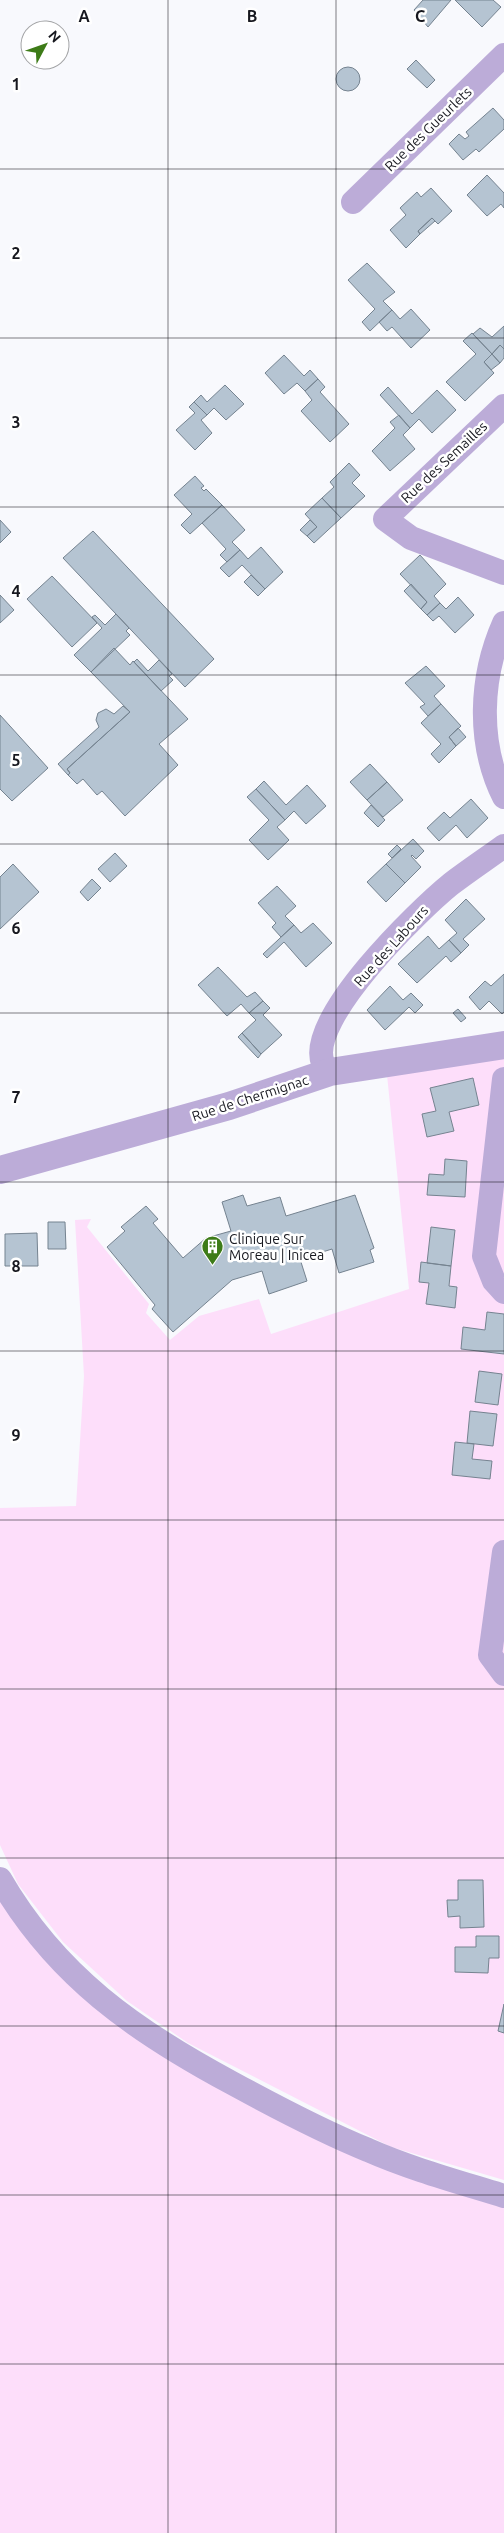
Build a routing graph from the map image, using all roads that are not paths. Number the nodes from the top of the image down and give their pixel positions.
1 (504, 55) edge
2 (353, 202) dead end
3 (504, 406) edge
4 (504, 573) edge
5 (504, 623) edge
6 (504, 797) edge
7 (504, 846) edge
8 (504, 1045) edge
9 (330, 1072) junction
10 (504, 1079) edge
11 (0, 1170) edge
12 (504, 1292) edge
13 (504, 1552) edge
14 (504, 1674) edge
15 (0, 1878) edge
16 (504, 2196) edge

1 - 2 street, Rue des Gueurlets
3 - 4 street, Rue des Semailles
5 - 6 street
7 - 9 street, Rue des Labours
8 - 9 street, Rue de Chermignac
9 - 11 street, Rue de Chermignac
10 - 12 street
13 - 14 street
15 - 16 street

